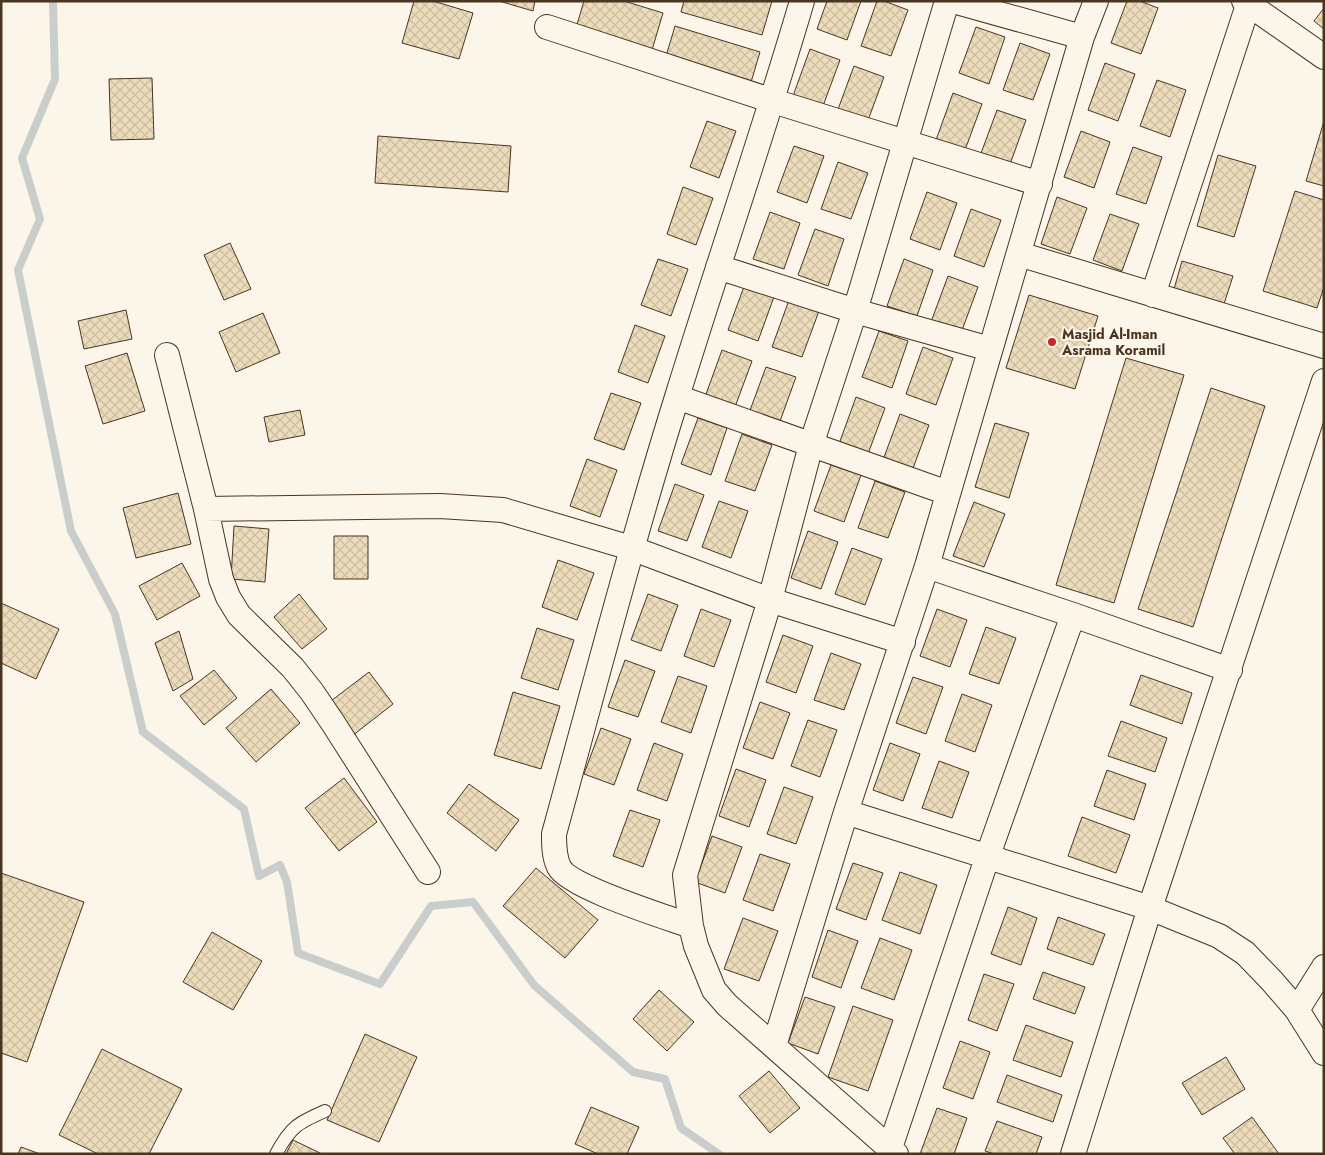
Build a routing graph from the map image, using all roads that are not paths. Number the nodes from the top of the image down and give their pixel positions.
1 (802, 1) edge
2 (947, 1) edge
3 (953, 1) edge
4 (1096, 1) edge
5 (1246, 3) edge
6 (547, 27) dead end
7 (1082, 37) junction
8 (1324, 57) edge
9 (773, 101) junction
10 (905, 142) junction
11 (1040, 184) junction
12 (1019, 254) junction
13 (718, 267) junction
14 (1153, 295) junction
15 (855, 311) junction
16 (1324, 346) edge
17 (990, 349) junction
18 (167, 355) dead end
19 (1324, 381) edge
20 (677, 397) junction
21 (811, 444) junction
22 (948, 493) junction
23 (206, 509) junction
24 (631, 548) junction
25 (927, 566) junction
26 (770, 600) junction
27 (1073, 615) junction
28 (903, 642) junction
29 (1230, 670) junction
30 (846, 812) junction
31 (987, 858) junction
32 (428, 872) dead end
33 (1150, 908) junction
34 (690, 926) junction
35 (1324, 967) edge
36 (1297, 1010) junction
37 (774, 1046) junction
38 (1324, 1053) edge
39 (325, 1110) dead end
40 (893, 1151) edge
41 (276, 1154) edge
42 (1073, 1154) edge

1 - 9 street
2 - 10 street
3 - 7 street
4 - 7 street
5 - 8 street
5 - 14 street
6 - 9 street
7 - 11 street
9 - 10 street
9 - 13 street
10 - 11 street
10 - 15 street
11 - 12 street
12 - 14 street
12 - 17 street
13 - 15 street
13 - 20 street
14 - 16 street
15 - 17 street
15 - 21 street
17 - 22 street
18 - 23 street
19 - 29 street
20 - 21 street
20 - 24 street
21 - 22 street
21 - 26 street
22 - 25 street
23 - 24 street
23 - 32 street
24 - 26 street
24 - 34 street
25 - 27 street
25 - 28 street
26 - 28 street
26 - 34 street
27 - 29 street
27 - 31 street
28 - 30 street
29 - 33 street
30 - 31 street
30 - 37 street
31 - 33 street
31 - 40 street
33 - 36 street
33 - 42 street
34 - 37 street
35 - 36 street
36 - 38 street
37 - 40 street
39 - 41 lane

